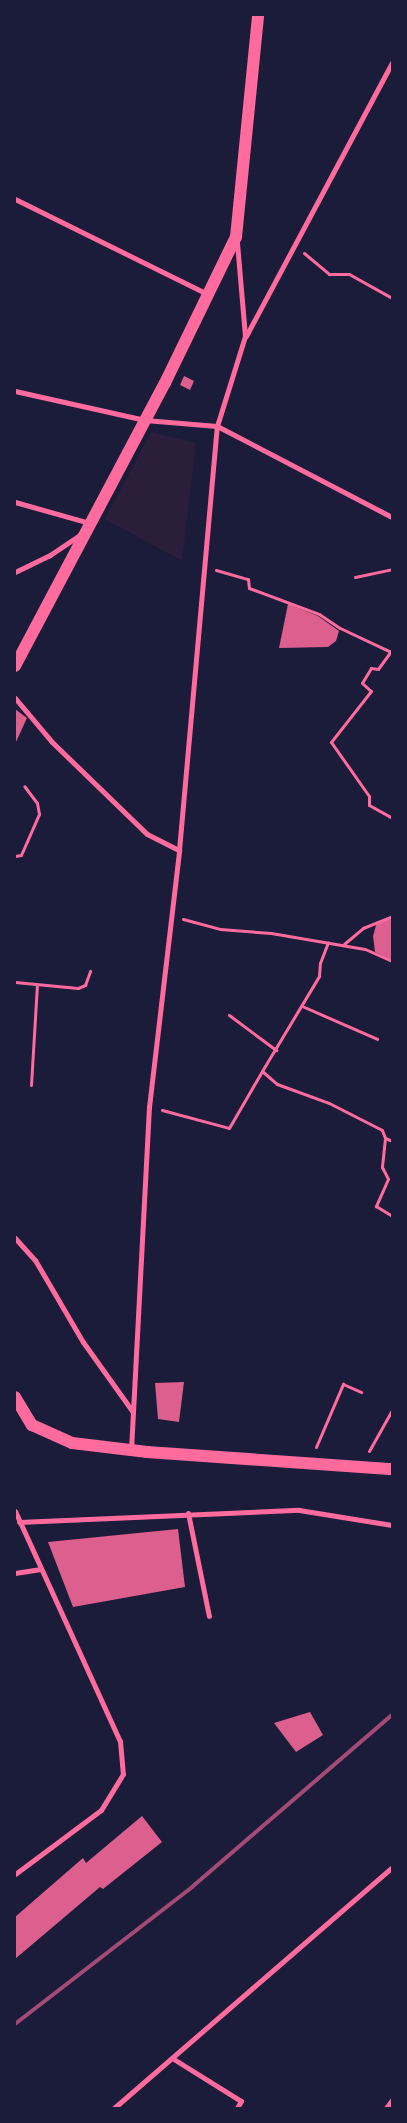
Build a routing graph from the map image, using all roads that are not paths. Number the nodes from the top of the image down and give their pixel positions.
1 (258, 15) edge
2 (392, 63) edge
3 (15, 199) edge
4 (236, 237) junction
5 (208, 295) junction
6 (246, 336) junction
7 (15, 391) edge
8 (145, 420) junction
9 (216, 426) junction
10 (15, 502) edge
11 (392, 517) edge
12 (87, 527) junction
13 (15, 572) edge
14 (15, 666) edge
15 (15, 698) edge
16 (179, 850) junction
17 (15, 1238) edge
18 (15, 1397) edge
19 (133, 1412) junction
20 (131, 1450) junction
21 (392, 1469) edge
22 (15, 1511) edge
23 (188, 1513) junction
24 (19, 1522) junction
25 (392, 1525) edge
26 (41, 1568) junction
27 (15, 1573) edge
28 (209, 1616) dead end
29 (392, 1867) edge
30 (15, 1874) edge
31 (172, 2058) junction
32 (392, 2100) edge
33 (114, 2108) edge
34 (237, 2108) edge
35 (386, 2108) edge

1 - 4 main road
2 - 6 street
3 - 5 street
4 - 5 main road
4 - 6 street
5 - 8 main road
6 - 9 street
7 - 8 street
8 - 9 street
8 - 12 main road
9 - 11 street
9 - 16 street
10 - 12 street
12 - 13 street
12 - 14 main road
15 - 16 street
16 - 19 street
17 - 19 street
18 - 20 main road
19 - 20 street
20 - 21 main road
22 - 24 street
23 - 24 street
23 - 25 street
23 - 28 street
24 - 26 street
26 - 27 street
26 - 30 street
29 - 31 street
31 - 33 street
31 - 34 street
32 - 35 street

